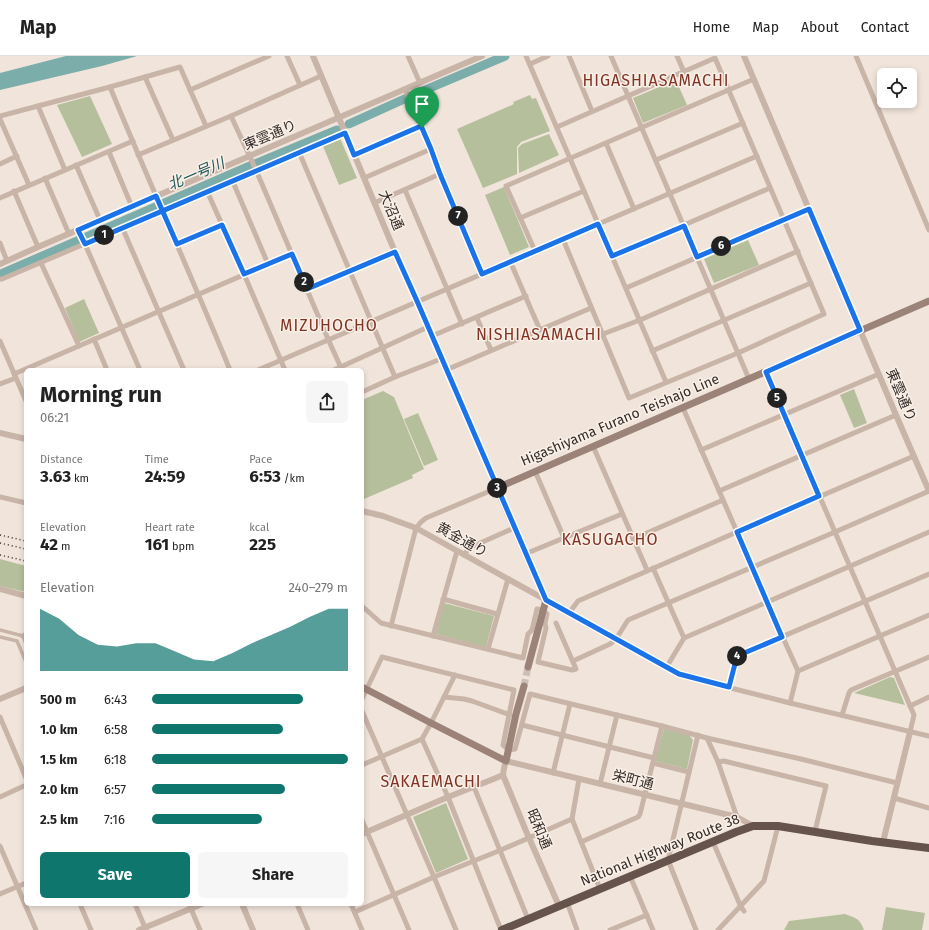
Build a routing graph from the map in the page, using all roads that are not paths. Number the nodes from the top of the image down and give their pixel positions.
1 (269, 56) edge
2 (287, 56) edge
3 (313, 56) edge
4 (408, 56) edge
5 (482, 56) edge
6 (526, 56) edge
7 (548, 56) edge
8 (569, 56) edge
9 (611, 56) edge
10 (677, 56) edge
11 (744, 56) edge
12 (856, 56) edge
13 (530, 64) junction
14 (684, 72) junction
15 (321, 76) junction
16 (145, 77) junction
17 (754, 79) junction
18 (420, 82) junction
19 (300, 85) junction
20 (110, 87) junction
21 (190, 90) junction
22 (729, 90) junction
23 (407, 95) junction
24 (628, 96) junction
25 (38, 106) junction
26 (592, 112) junction
27 (231, 116) junction
28 (0, 118) edge
29 (339, 118) junction
30 (743, 123) junction
31 (206, 126) junction
32 (421, 126) junction
33 (2, 127) edge
34 (557, 127) junction
35 (642, 127) junction
36 (345, 133) junction
37 (173, 140) junction
38 (133, 141) junction
39 (606, 143) junction
40 (431, 149) junction
41 (108, 152) junction
42 (299, 152) junction
43 (138, 155) junction
44 (354, 155) junction
45 (17, 156) junction
46 (757, 156) junction
47 (570, 158) junction
48 (656, 160) junction
49 (0, 164) edge
50 (253, 164) junction
51 (76, 165) junction
52 (65, 170) junction
53 (440, 174) junction
54 (45, 178) junction
55 (364, 178) junction
56 (233, 182) dead end
57 (29, 185) junction
58 (770, 188) junction
59 (405, 190) junction
60 (207, 191) junction
61 (584, 191) junction
62 (14, 192) junction
63 (670, 193) junction
64 (0, 198) edge
65 (374, 203) junction
66 (159, 204) junction
67 (132, 207) junction
68 (634, 209) junction
69 (809, 209) junction
70 (520, 218) junction
71 (784, 219) junction
72 (100, 220) junction
73 (598, 224) junction
74 (222, 225) junction
75 (684, 226) junction
76 (122, 227) junction
77 (929, 230) edge
78 (69, 234) junction
79 (82, 238) junction
80 (562, 239) junction
81 (0, 243) edge
82 (177, 244) junction
83 (38, 247) junction
84 (535, 251) junction
85 (798, 251) junction
86 (395, 252) junction
87 (292, 254) junction
88 (612, 256) junction
89 (697, 257) junction
90 (7, 261) junction
91 (510, 261) junction
92 (41, 263) junction
93 (0, 264) edge
94 (268, 264) junction
95 (350, 271) junction
96 (244, 274) junction
97 (482, 274) junction
98 (0, 279) edge
99 (811, 283) junction
100 (626, 288) junction
101 (307, 289) junction
102 (448, 289) junction
103 (710, 289) junction
104 (199, 293) junction
105 (526, 296) junction
106 (417, 301) junction
107 (929, 301) edge
108 (591, 308) junction
109 (159, 311) junction
110 (478, 318) junction
111 (640, 320) junction
112 (372, 321) junction
113 (724, 321) junction
114 (462, 324) junction
115 (428, 327) junction
116 (121, 328) junction
117 (540, 330) junction
118 (860, 330) junction
119 (603, 334) junction
120 (432, 336) junction
121 (94, 339) junction
122 (328, 339) junction
123 (0, 341) edge
124 (79, 346) junction
125 (383, 348) junction
126 (491, 350) junction
127 (652, 351) junction
128 (738, 353) junction
129 (441, 359) junction
130 (281, 360) junction
131 (32, 368) edge
132 (106, 368) edge
133 (139, 368) edge
134 (183, 368) edge
135 (229, 368) edge
136 (263, 368) edge
137 (284, 368) edge
138 (342, 368) edge
139 (446, 370) junction
140 (24, 372) edge
141 (766, 372) junction
142 (879, 374) junction
143 (15, 376) junction
144 (395, 377) junction
145 (749, 379) junction
146 (666, 382) junction
147 (0, 384) edge
148 (364, 391) edge
149 (24, 397) edge
150 (683, 408) junction
151 (784, 414) junction
152 (896, 415) junction
153 (0, 433) edge
154 (24, 439) edge
155 (593, 446) junction
156 (701, 450) junction
157 (802, 456) junction
158 (914, 456) junction
159 (535, 471) junction
160 (497, 488) junction
161 (719, 491) junction
162 (929, 491) edge
163 (819, 496) junction
164 (0, 497) edge
165 (723, 500) junction
166 (24, 503) edge
167 (364, 511) edge
168 (622, 514) junction
169 (416, 528) junction
170 (514, 528) junction
171 (737, 532) junction
172 (834, 532) junction
173 (929, 532) edge
174 (564, 538) junction
175 (633, 539) junction
176 (456, 551) junction
177 (525, 554) junction
178 (464, 555) junction
179 (850, 566) junction
180 (752, 567) junction
181 (653, 568) junction
182 (647, 570) junction
183 (929, 574) edge
184 (508, 579) junction
185 (0, 589) edge
186 (24, 595) edge
187 (443, 600) junction
188 (546, 600) junction
189 (767, 602) junction
190 (864, 602) junction
191 (668, 603) junction
192 (364, 608) edge
193 (543, 610) junction
194 (569, 613) junction
195 (497, 614) junction
196 (929, 615) edge
197 (556, 623) dead end
198 (391, 626) junction
199 (0, 630) edge
200 (24, 635) edge
201 (0, 636) edge
202 (433, 636) junction
203 (880, 636) junction
204 (782, 637) junction
205 (684, 638) junction
206 (616, 639) junction
207 (488, 649) junction
208 (24, 657) edge
209 (929, 657) edge
210 (573, 661) junction
211 (528, 666) tunnel mouth
212 (666, 668) junction
213 (798, 671) junction
214 (895, 672) junction
215 (455, 675) junction
216 (524, 686) tunnel mouth
217 (729, 687) junction
218 (364, 688) edge
219 (24, 689) edge
220 (444, 697) junction
221 (929, 697) edge
222 (0, 698) edge
223 (790, 703) junction
224 (570, 704) junction
225 (910, 706) junction
226 (510, 715) junction
227 (617, 715) junction
228 (842, 715) junction
229 (364, 716) edge
230 (0, 717) edge
231 (431, 723) junction
232 (522, 725) junction
233 (662, 726) junction
234 (910, 732) junction
235 (698, 735) junction
236 (563, 736) junction
237 (929, 736) edge
238 (707, 738) junction
239 (422, 739) junction
240 (609, 747) junction
241 (509, 750) junction
242 (382, 756) junction
243 (653, 760) junction
244 (506, 761) junction
245 (718, 762) junction
246 (364, 764) edge
247 (689, 772) junction
248 (24, 773) edge
249 (553, 773) junction
250 (503, 775) junction
251 (579, 779) junction
252 (897, 783) junction
253 (600, 784) junction
254 (24, 786) edge
255 (474, 787) junction
256 (645, 795) junction
257 (0, 797) edge
258 (448, 797) junction
259 (894, 798) junction
260 (682, 804) junction
261 (929, 808) edge
262 (407, 815) junction
263 (737, 817) junction
264 (572, 819) junction
265 (753, 826) junction
266 (778, 826) junction
267 (815, 831) junction
268 (364, 833) edge
269 (529, 838) junction
270 (581, 842) junction
271 (713, 842) junction
272 (883, 842) junction
273 (0, 846) edge
274 (929, 848) edge
275 (501, 850) junction
276 (668, 860) junction
277 (473, 862) junction
278 (630, 876) junction
279 (434, 877) junction
280 (24, 884) edge
281 (18, 886) junction
282 (600, 889) junction
283 (0, 894) edge
284 (394, 895) junction
285 (24, 901) edge
286 (563, 904) junction
287 (26, 906) edge
288 (81, 906) edge
289 (136, 906) edge
290 (190, 906) edge
291 (243, 906) edge
292 (297, 906) edge
293 (352, 906) edge
294 (742, 909) junction
295 (355, 912) junction
296 (646, 915) junction
297 (528, 919) junction
298 (143, 929) edge
299 (36, 930) edge
300 (91, 930) edge
301 (200, 930) edge
302 (253, 930) edge
303 (308, 930) edge
304 (362, 930) edge
305 (409, 930) edge
306 (456, 930) edge
307 (501, 930) edge
308 (577, 930) edge
309 (610, 930) edge
310 (653, 930) edge
311 (696, 930) edge
312 (718, 930) edge

1 - 21 street
2 - 19 street
3 - 15 street, 大沼通
4 - 18 street
5 - 18 street, 東雲通り
6 - 13 street
7 - 13 street
8 - 26 street
9 - 24 street
10 - 14 street
11 - 17 street, 東雲通り
12 - 77 street
13 - 34 street
14 - 22 street
14 - 24 street
15 - 19 street
15 - 29 street, 大沼通
16 - 20 street
16 - 21 street
16 - 37 street
17 - 22 street
17 - 69 street, 東雲通り
18 - 23 street, 東雲通り
19 - 27 street
20 - 25 street
20 - 38 street
21 - 31 street
22 - 30 street
22 - 35 street
23 - 29 street, 東雲通り
23 - 32 street
24 - 26 street
24 - 35 street
25 - 28 street
25 - 52 street
26 - 34 street
27 - 31 street
27 - 50 street
28 - 33 street
29 - 36 street, 大沼通
29 - 50 street, 東雲通り
30 - 46 street
30 - 48 street
31 - 37 street
32 - 40 street
32 - 44 street
33 - 45 street
34 - 47 street
35 - 39 street
35 - 48 street
36 - 42 street
36 - 44 street, 大沼通
37 - 43 street
38 - 41 street
38 - 43 street
39 - 47 street
39 - 68 street
40 - 53 street
40 - 55 street
41 - 51 street
41 - 67 street
42 - 50 street
42 - 95 street
43 - 66 street
44 - 55 street, 大沼通
45 - 49 street
45 - 57 street
46 - 58 street
46 - 63 street
47 - 61 street
47 - 70 street
48 - 63 street
50 - 60 street
50 - 66 street, 東雲通り
50 - 87 street
51 - 52 street
51 - 72 street
52 - 54 street
53 - 59 street
53 - 97 street
54 - 57 street
54 - 78 street
55 - 65 street, 大沼通
56 - 94 street
57 - 62 street
58 - 71 street
58 - 75 street
59 - 65 street
59 - 102 street
60 - 66 street
60 - 74 street
61 - 70 street
61 - 73 street
62 - 64 street
62 - 83 street
63 - 68 street
63 - 75 street
65 - 86 street, 大沼通
66 - 67 street, 東雲通り
66 - 76 street
66 - 82 street
67 - 72 street, 東雲通り
68 - 73 street
69 - 71 street
69 - 118 street, 東雲通り
70 - 84 street
71 - 85 street
71 - 89 street
72 - 79 street, 東雲通り
73 - 80 street
73 - 88 street
74 - 82 street
74 - 96 street
75 - 88 street
75 - 89 street
76 - 79 street
76 - 109 street
78 - 79 street, 東雲通り
78 - 83 street, 東雲通り
79 - 92 street
79 - 116 street
80 - 84 street
80 - 108 street
81 - 90 street
82 - 104 street
83 - 90 street, 東雲通り
84 - 91 street
85 - 99 street
85 - 103 street
86 - 95 street
86 - 106 street, 大沼通
87 - 94 street
87 - 101 street
88 - 100 street
89 - 100 street
89 - 103 street
90 - 93 street, 東雲通り
91 - 97 street
91 - 105 street
92 - 98 street
92 - 124 street
94 - 96 street
95 - 101 street
95 - 112 street
96 - 104 street
96 - 130 street
97 - 102 street
99 - 113 street
99 - 128 street
100 - 111 street
101 - 122 street
102 - 106 street
102 - 114 street
103 - 111 street
103 - 113 street
104 - 109 street
104 - 135 street
105 - 110 street
105 - 117 street
106 - 112 street
106 - 115 street, 大沼通
107 - 118 main road, Higashiyama Furano Teishajo Line
108 - 117 street
108 - 119 street
109 - 116 street
109 - 134 street
110 - 114 street
110 - 126 street
111 - 119 street
111 - 127 street
112 - 122 street
112 - 125 street
113 - 127 street
113 - 128 street
114 - 120 street
115 - 120 street, 大沼通
115 - 125 street
116 - 121 street
116 - 133 street
117 - 126 street
118 - 141 main road, Higashiyama Furano Teishajo Line
118 - 142 street, 東雲通り
119 - 146 street
120 - 129 street, 大沼通
121 - 124 street
121 - 132 street
122 - 130 street
122 - 138 street
123 - 143 street
124 - 131 street
125 - 138 street
125 - 144 street
126 - 139 street
127 - 146 street
128 - 145 street
128 - 146 street
129 - 139 street, 大沼通
129 - 144 street
130 - 136 street
130 - 137 street
139 - 160 street, 大沼通
140 - 143 street
141 - 145 main road, Higashiyama Furano Teishajo Line
141 - 151 street
142 - 151 street
142 - 152 street, 東雲通り
143 - 147 street
143 - 149 street
144 - 148 street
145 - 150 main road, Higashiyama Furano Teishajo Line
150 - 155 main road, Higashiyama Furano Teishajo Line
150 - 156 street
151 - 156 street
151 - 157 street
152 - 157 street
152 - 158 street, 東雲通り
153 - 154 street
155 - 159 main road, Higashiyama Furano Teishajo Line
155 - 168 street
156 - 161 street
157 - 161 street
157 - 163 street
158 - 162 street, 東雲通り
158 - 163 street
159 - 160 main road, Higashiyama Furano Teishajo Line
159 - 174 street
160 - 169 street
160 - 170 main road
161 - 165 street
162 - 172 street
163 - 171 street
163 - 172 street
164 - 166 street
165 - 171 street
165 - 175 street
167 - 169 street, 黄金通り
168 - 174 street
168 - 175 street
169 - 176 street, 黄金通り
169 - 198 street
170 - 177 main road
170 - 178 street
171 - 180 street
171 - 181 street
172 - 179 street
172 - 180 street
173 - 179 street
174 - 177 street
175 - 182 street
176 - 178 street, 黄金通り
176 - 187 street
177 - 188 main road
178 - 184 street, 黄金通り
179 - 189 street
179 - 190 street
180 - 189 street
180 - 191 street
181 - 182 street
181 - 191 street
182 - 194 street
183 - 190 street
184 - 188 street, 黄金通り
184 - 195 street
185 - 186 street
187 - 195 street
187 - 202 street
188 - 193 main road
188 - 194 street
189 - 204 street
189 - 205 street
190 - 203 street
190 - 204 street
191 - 205 street
191 - 206 street
192 - 198 street
193 - 207 street
193 - 210 street
193 - 211 main road
194 - 206 street
195 - 207 street
196 - 203 street
197 - 210 street
198 - 202 street
199 - 200 street
201 - 208 street
202 - 207 street
203 - 213 street
203 - 214 street
204 - 213 street
204 - 217 street
205 - 212 street
206 - 210 street
206 - 212 street
209 - 214 street
212 - 217 street
213 - 223 street
214 - 225 street
214 - 228 street
215 - 218 street
215 - 220 street
215 - 226 street
216 - 241 main road
217 - 223 street
218 - 231 main road
219 - 222 street
220 - 226 street
220 - 231 street
221 - 225 street
223 - 228 street
224 - 227 street
224 - 232 street
224 - 236 street
225 - 234 street
226 - 241 street
227 - 233 street
227 - 240 street
228 - 234 street
229 - 242 street
230 - 248 street
231 - 239 street
231 - 244 main road
232 - 236 street
232 - 241 street
233 - 235 street
233 - 243 street
234 - 237 street
234 - 252 street
235 - 238 street
235 - 247 street
236 - 240 street
236 - 249 street
238 - 245 street
238 - 252 street
239 - 242 street
239 - 258 street
240 - 243 street
240 - 253 street
241 - 244 main road
242 - 246 street
242 - 262 street
243 - 247 street
243 - 256 street
244 - 249 street, 栄町通
244 - 250 street
245 - 263 street
245 - 267 street
247 - 260 street
249 - 251 street, 栄町通
250 - 255 street
250 - 269 street, 昭和通
251 - 253 street, 栄町通
251 - 264 street
252 - 259 street
253 - 256 street, 栄町通
254 - 257 street
255 - 258 street
255 - 275 street
256 - 260 street, 栄町通
256 - 270 street
258 - 262 street
258 - 277 street
259 - 261 street
259 - 272 street
260 - 263 street, 栄町通
260 - 276 street
262 - 268 street
262 - 279 street
263 - 265 street, 栄町通
264 - 269 street
264 - 270 street
265 - 266 highway, National Highway Route 38
265 - 271 highway, National Highway Route 38
266 - 267 highway, National Highway Route 38
266 - 294 street
267 - 272 highway, National Highway Route 38
268 - 284 street
269 - 275 street
269 - 286 street, 昭和通
270 - 282 street
271 - 276 highway, National Highway Route 38
271 - 294 street
272 - 274 highway, National Highway Route 38
273 - 281 street
275 - 277 street
275 - 297 street
276 - 278 highway, National Highway Route 38
276 - 311 street
277 - 279 street
277 - 307 street
278 - 282 highway, National Highway Route 38
278 - 296 street
279 - 284 street
279 - 306 street
280 - 281 street
281 - 283 street
281 - 285 street
282 - 286 highway, National Highway Route 38
284 - 295 street
284 - 305 street
286 - 297 highway, National Highway Route 38
286 - 308 street
287 - 299 street
288 - 300 street
289 - 298 street
290 - 298 street
290 - 301 street
291 - 302 street
292 - 303 street
293 - 295 street
294 - 312 street
295 - 304 street
296 - 309 street
296 - 310 street
297 - 307 highway, National Highway Route 38

